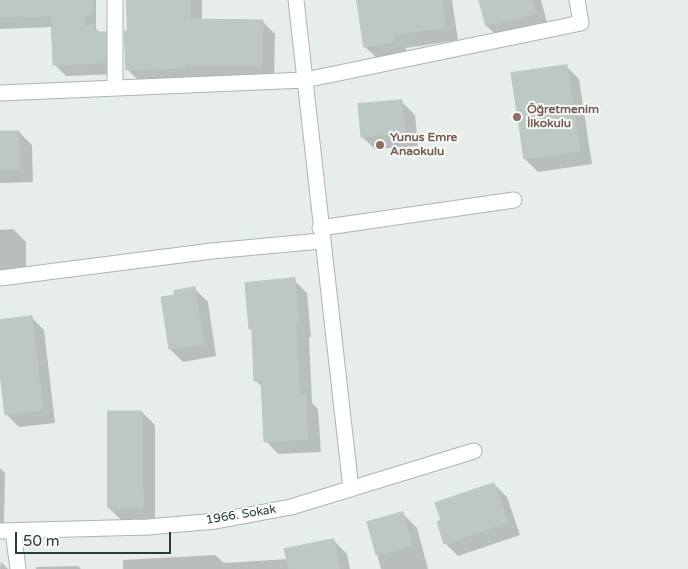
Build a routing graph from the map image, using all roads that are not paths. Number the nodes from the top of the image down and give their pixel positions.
1 (115, 0) edge
2 (296, 0) edge
3 (577, 0) edge
4 (305, 80) junction
5 (114, 87) junction
6 (0, 94) edge
7 (514, 200) dead end
8 (321, 234) junction
9 (0, 278) edge
10 (474, 451) dead end
11 (351, 489) junction
12 (7, 531) edge
13 (18, 569) edge

1 - 5 street
2 - 4 street
3 - 4 street
4 - 5 street
4 - 8 street
5 - 6 street
7 - 8 street
8 - 9 street
8 - 11 street
10 - 11 street, 1966. Sokak
11 - 12 street, 1966. Sokak
12 - 13 street

